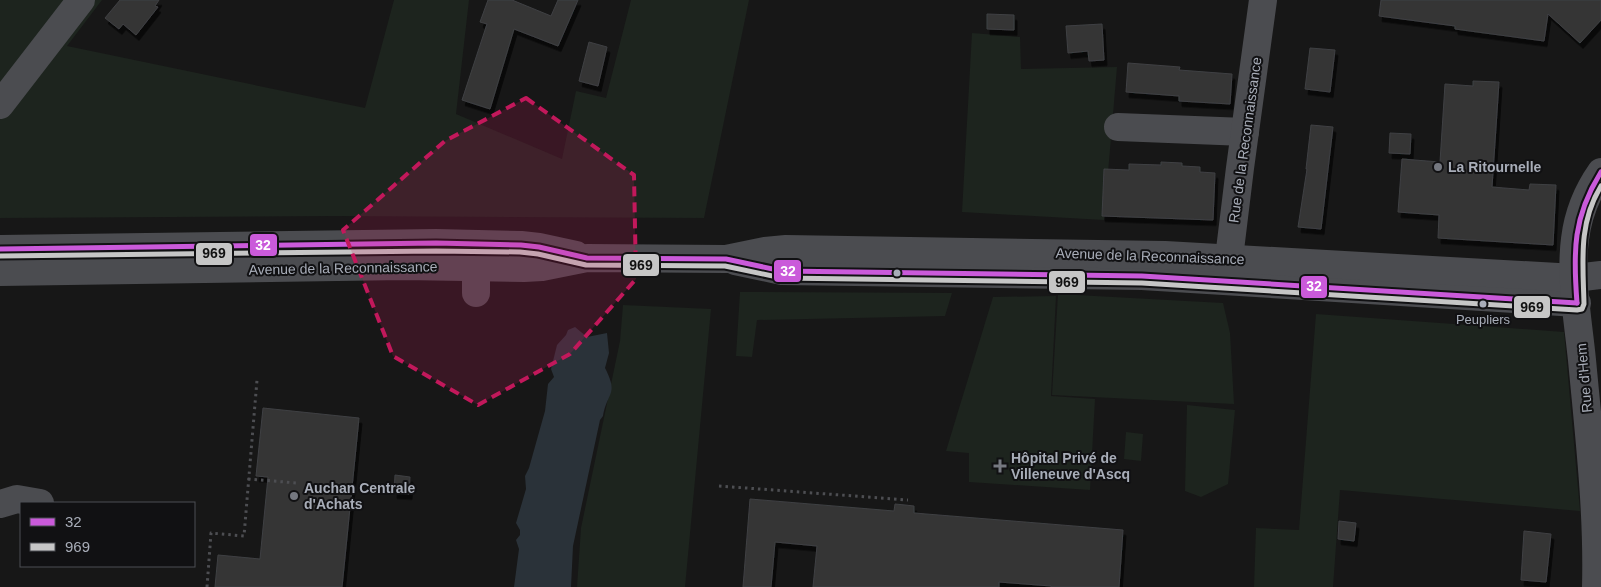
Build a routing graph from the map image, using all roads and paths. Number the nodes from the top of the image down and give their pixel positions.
1 (81, 0) edge
2 (1263, 0) edge
3 (0, 105) edge
4 (1118, 127) dead end
5 (1245, 132) junction
6 (1601, 172) edge
7 (0, 249) edge
8 (476, 268) junction
9 (1229, 269) junction
10 (0, 272) edge
11 (1601, 275) edge
12 (1582, 291) edge
13 (257, 380) dead end
14 (248, 479) junction
15 (297, 483) dead end
16 (719, 486) dead end
17 (908, 500) dead end
18 (34, 502) edge
19 (0, 504) edge
20 (207, 587) edge
21 (1596, 587) edge

1 - 3 street
2 - 5 street, Rue de la Reconnaissance
4 - 5 street
5 - 9 street, Rue de la Reconnaissance
6 - 12 street, Rue d'Hem
7 - 8 street, Avenue de la Reconnaissance
8 - 9 street, Avenue de la Reconnaissance
8 - 10 street, Avenue de la Reconnaissance
9 - 12 street, Avenue de la Reconnaissance
11 - 12 street, Avenue de la Reconnaissance
12 - 21 street, Rue d'Hem
13 - 14 path
14 - 15 path
14 - 20 path
16 - 17 path
18 - 19 street

